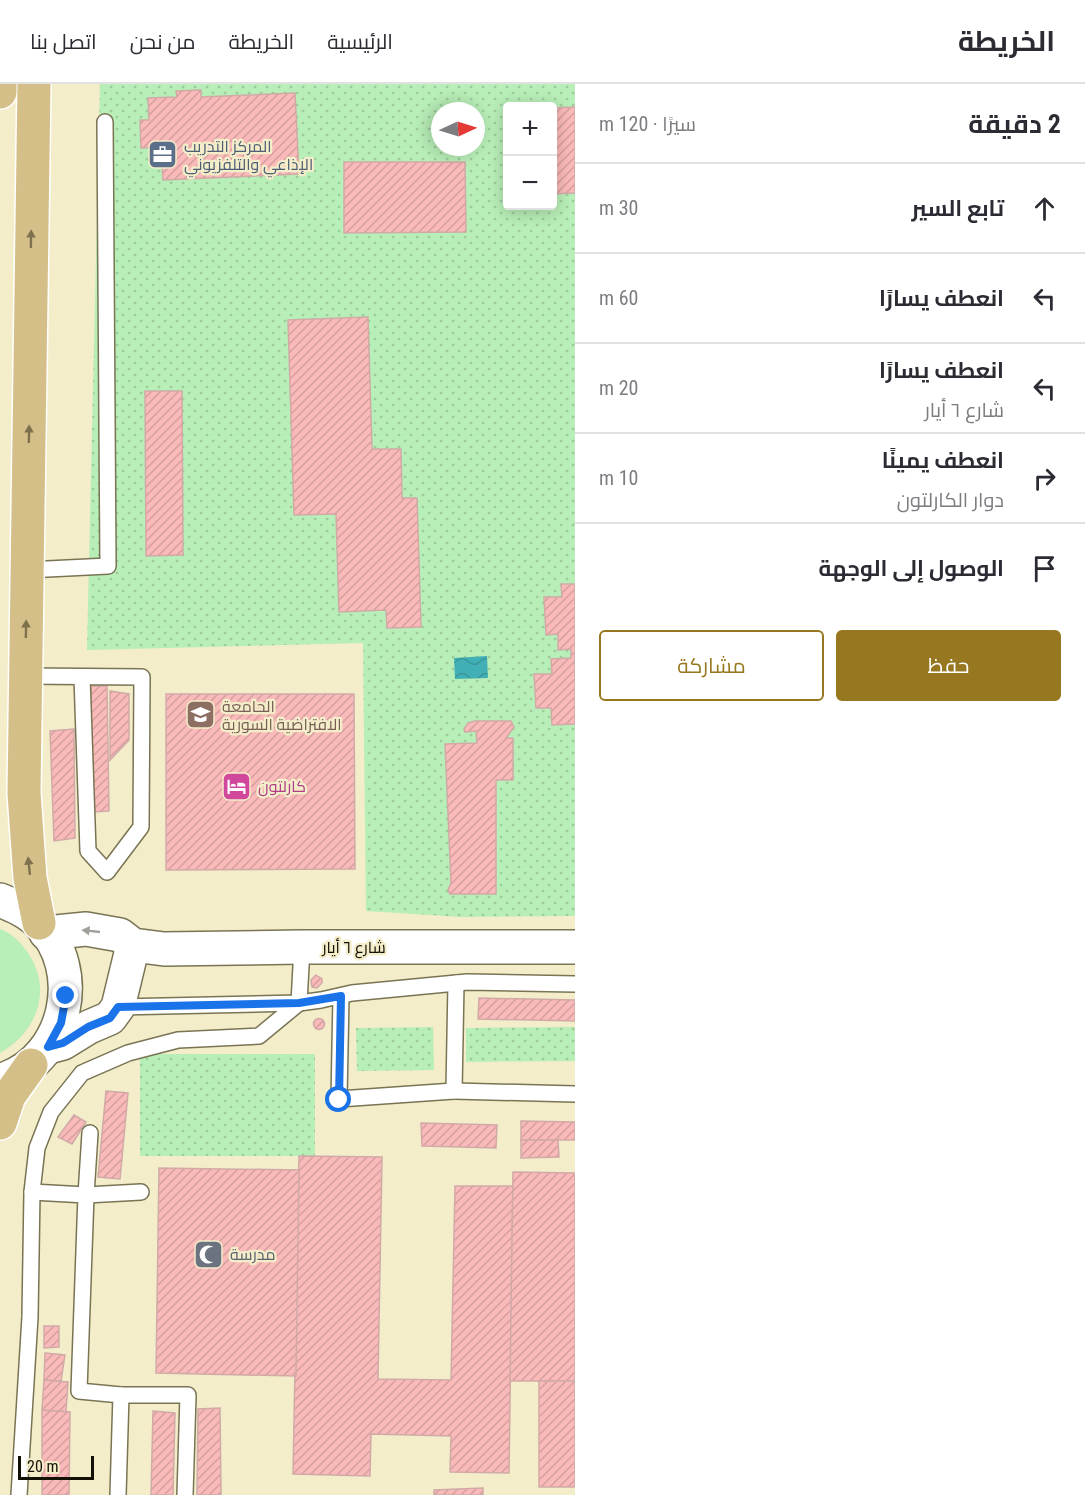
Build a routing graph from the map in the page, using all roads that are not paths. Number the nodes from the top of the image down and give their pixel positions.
1 (0, 84) edge
2 (34, 84) edge
3 (0, 92) edge
4 (105, 122) dead end
5 (27, 570) junction
6 (25, 676) junction
7 (82, 677) junction
8 (0, 900) edge
9 (43, 928) junction
10 (133, 945) junction
11 (302, 946) junction
12 (575, 947) edge
13 (456, 983) junction
14 (575, 984) edge
15 (341, 996) junction
16 (299, 1003) junction
17 (118, 1007) junction
18 (39, 1056) junction
19 (0, 1080) edge
20 (454, 1091) junction
21 (575, 1094) edge
22 (0, 1123) edge
23 (90, 1133) dead end
24 (32, 1192) junction
25 (141, 1192) dead end
26 (86, 1195) junction
27 (122, 1395) junction
28 (20, 1495) edge
29 (118, 1495) edge
30 (185, 1495) edge

1 - 3 main road
5 -> 2 main road
4 - 5 lane
6 -> 5 main road
6 - 7 lane
9 -> 6 main road
7 - 7 lane
8 - 9 main road
10 -> 9 main road, شارع ٦ أيار
9 - 18 main road
10 - 11 main road, شارع ٦ أيار
10 - 17 main road
11 - 12 main road, شارع ٦ أيار
11 - 16 lane
13 - 14 lane
13 - 15 lane
13 - 20 lane
15 - 16 lane
15 - 20 lane
16 - 17 lane
16 - 24 lane
17 - 18 main road
18 - 19 main road
18 - 22 main road
20 - 21 lane
23 - 26 lane
24 - 26 lane
24 - 28 lane
25 - 26 lane
26 - 27 lane
27 - 29 lane
27 - 30 lane

